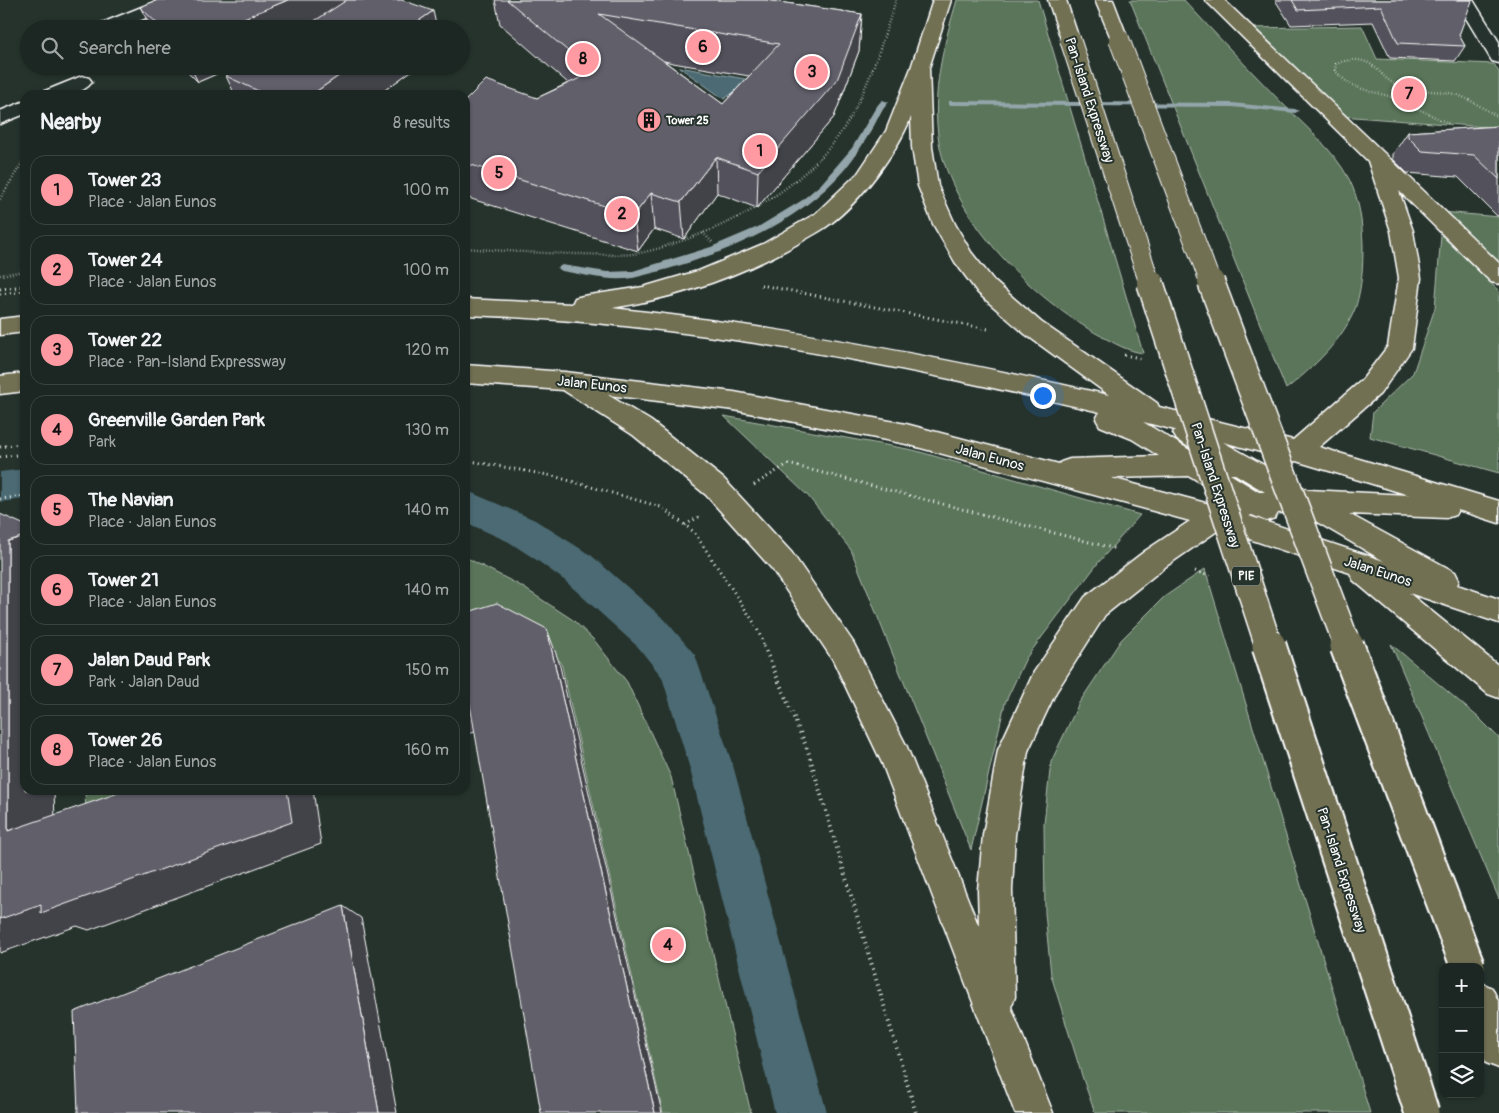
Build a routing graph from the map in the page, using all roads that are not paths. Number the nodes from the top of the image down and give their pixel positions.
1 (174, 0) edge
2 (942, 0) edge
3 (1057, 0) edge
4 (1104, 0) edge
5 (1214, 0) edge
6 (1464, 0) edge
7 (125, 20) edge
8 (1499, 57) edge
9 (920, 68) junction
10 (82, 81) edge
11 (63, 90) edge
12 (20, 109) edge
13 (0, 119) edge
14 (20, 127) edge
15 (1377, 158) junction
16 (1499, 276) edge
17 (470, 307) edge
18 (549, 310) junction
19 (20, 325) edge
20 (0, 327) edge
21 (470, 374) edge
22 (565, 381) junction
23 (20, 382) edge
24 (0, 384) edge
25 (1031, 388) junction
26 (1158, 417) junction
27 (1298, 452) junction
28 (1240, 464) junction
29 (1196, 466) junction
30 (1038, 470) junction
31 (1303, 501) junction
32 (1255, 503) junction
33 (1494, 510) edge
34 (1217, 517) junction
35 (1352, 563) junction
36 (1499, 610) edge
37 (1499, 684) edge
38 (1466, 963) edge
39 (1483, 1008) edge
40 (998, 1016) junction
41 (1499, 1050) edge
42 (1034, 1113) edge
43 (1422, 1113) edge

1 - 7 street
2 - 9 highway
3 - 43 highway, Pan-Island Expressway / PIE, bridge
4 - 38 highway, bridge
5 - 15 highway
6 - 8 street
9 - 18 highway
9 - 26 highway
10 - 11 street
12 - 13 street
13 - 14 street
15 - 16 highway
15 - 27 highway
17 - 18 highway
18 - 25 highway
19 - 20 highway
21 - 22 highway, Jalan Eunos
22 - 30 highway, Jalan Eunos
22 - 40 highway
23 - 24 highway
25 - 26 highway
25 - 29 highway
26 - 27 highway
26 - 28 highway
27 - 28 highway
27 - 33 highway
28 - 29 highway
28 - 31 highway
29 - 30 highway
29 - 32 highway
30 - 34 highway, Jalan Eunos
31 - 32 highway
31 - 33 highway
31 - 36 highway
32 - 34 highway
32 - 35 highway
34 - 35 highway, Jalan Eunos
34 - 40 highway
35 - 36 highway, Jalan Eunos
35 - 37 highway
39 - 41 highway
40 - 42 highway

